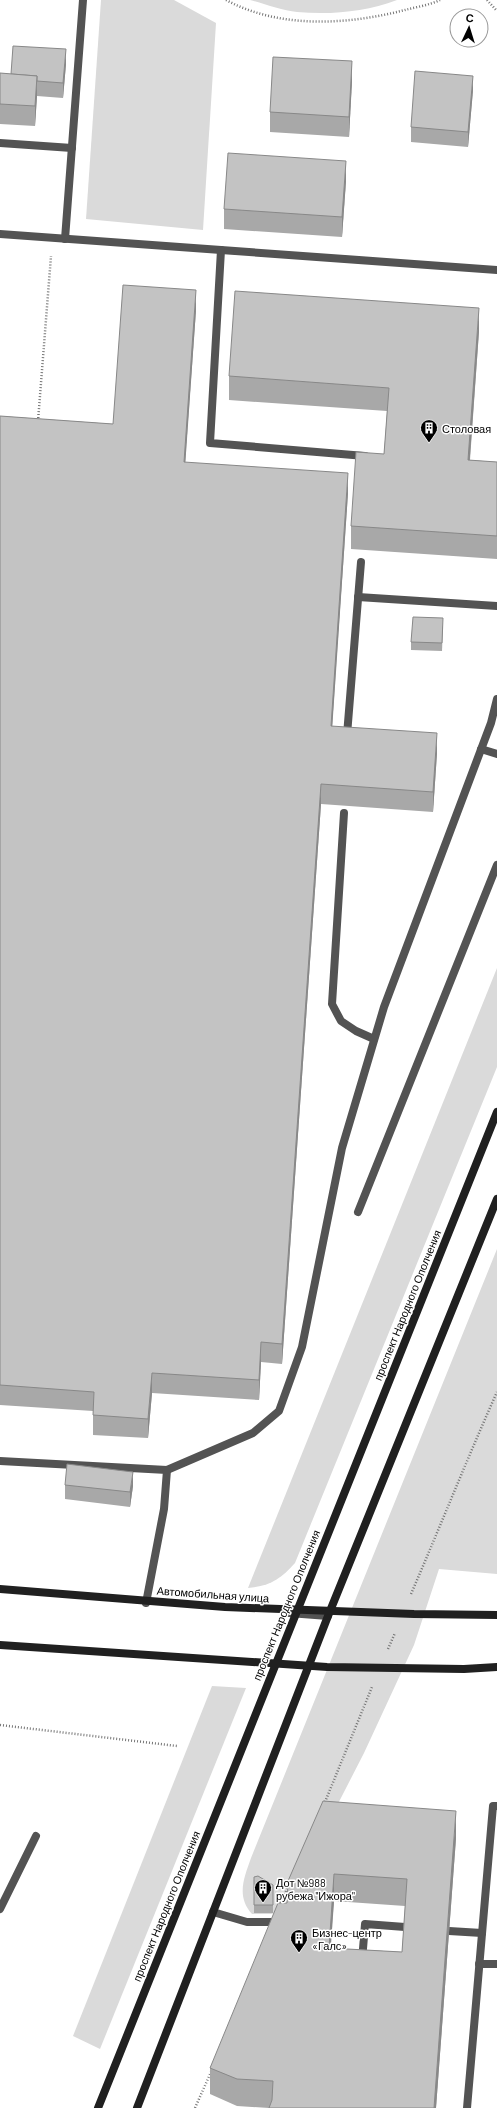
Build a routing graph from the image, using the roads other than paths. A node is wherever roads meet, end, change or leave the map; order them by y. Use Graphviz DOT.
graph roads {
  1 [pos="83,0"];
  2 [pos="0,143"];
  3 [pos="72,148"];
  4 [pos="0,234"];
  5 [pos="65,239"];
  6 [pos="221,250"];
  7 [pos="497,270"];
  8 [pos="365,456"];
  9 [pos="361,562"];
  10 [pos="358,597"];
  11 [pos="497,606"];
  12 [pos="497,699"];
  13 [pos="347,735"];
  14 [pos="481,749"];
  15 [pos="497,754"];
  16 [pos="344,813"];
  17 [pos="497,866"];
  18 [pos="374,1039"];
  19 [pos="497,1112"];
  20 [pos="497,1199"];
  21 [pos="358,1212"];
  22 [pos="0,1461"];
  23 [pos="167,1470"];
  24 [pos="0,1588"];
  25 [pos="0,1593"];
  26 [pos="146,1603"];
  27 [pos="295,1614"];
  28 [pos="497,1615"];
  29 [pos="328,1616"];
  30 [pos="0,1645"];
  31 [pos="497,1668"];
  32 [pos="497,1806"];
  33 [pos="36,1836"];
  34 [pos="0,1909"];
  35 [pos="213,1912"];
  36 [pos="287,1922"];
  37 [pos="405,1927"];
  38 [pos="449,1931"];
  39 [pos="482,1933"];
  40 [pos="479,1964"];
  41 [pos="497,1964"];
  42 [pos="362,1969"];
  43 [pos="98,2108"];
  44 [pos="138,2108"];
  45 [pos="467,2108"];
  1 -- 3 [label="street"];
  2 -- 3 [label="street"];
  3 -- 5 [label="street"];
  4 -- 5 [label="street"];
  5 -- 6 [label="street"];
  6 -- 7 [label="street"];
  6 -- 8 [label="street"];
  9 -- 10 [label="street"];
  10 -- 11 [label="street"];
  10 -- 13 [label="street"];
  12 -- 14 [label="street"];
  14 -- 15 [label="street"];
  14 -- 18 [label="street"];
  16 -- 18 [label="street"];
  17 -- 21 [label="street"];
  18 -- 23 [label="street"];
  19 -- 27 [label="main road, проспект Народного Ополчения"];
  20 -- 29 [label="main road"];
  22 -- 23 [label="street"];
  23 -- 26 [label="street"];
  24 -- 28 [label="main road, Автомобильная улица, bridge"];
  25 -- 26 [label="street"];
  26 -- 27 [label="street"];
  27 -- 29 [label="street"];
  27 -- 43 [label="main road, проспект Народного Ополчения"];
  29 -- 35 [label="main road"];
  30 -- 31 [label="main road, bridge"];
  32 -- 39 [label="street"];
  33 -- 34 [label="street"];
  35 -- 36 [label="street"];
  35 -- 44 [label="main road"];
  37 -- 42 [label="street"];
  38 -- 39 [label="street"];
  39 -- 40 [label="street"];
  40 -- 41 [label="street"];
  40 -- 45 [label="street"];
}
